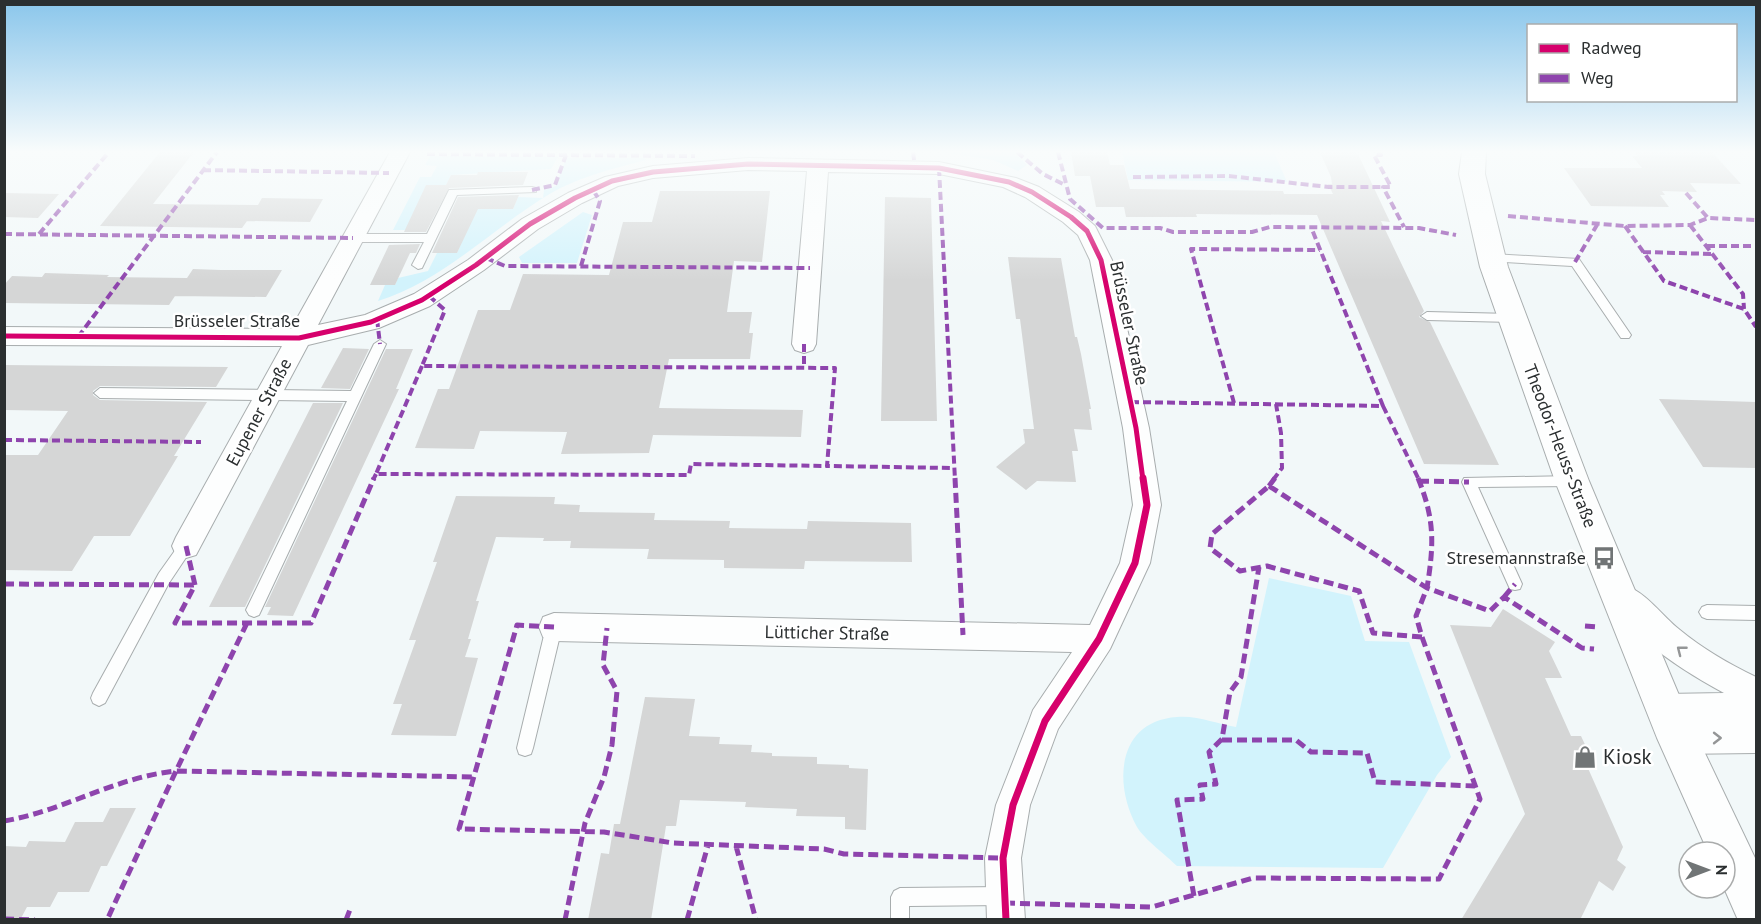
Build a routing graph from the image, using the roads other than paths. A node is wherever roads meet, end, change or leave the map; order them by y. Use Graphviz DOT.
graph roads {
  1 [pos="376,195"];
  2 [pos="452,195"];
  3 [pos="581,195"];
  4 [pos="816,195"];
  5 [pos="1037,195"];
  6 [pos="1477,195"];
  7 [pos="353,238"];
  8 [pos="431,238"];
  9 [pos="1492,258"];
  10 [pos="418,265"];
  11 [pos="1426,315"];
  12 [pos="1512,318"];
  13 [pos="1625,335"];
  14 [pos="4,336"];
  15 [pos="299,338"];
  16 [pos="380,344"];
  17 [pos="804,344"];
  18 [pos="99,393"];
  19 [pos="268,395"];
  20 [pos="355,396"];
  21 [pos="1572,481"];
  22 [pos="186,546"];
  23 [pos="1515,584"];
  24 [pos="1616,587"];
  25 [pos="254,610"];
  26 [pos="1707,612"];
  27 [pos="1756,614"];
  28 [pos="554,627"];
  29 [pos="1099,639"];
  30 [pos="1756,692"];
  31 [pos="99,698"];
  32 [pos="1756,708"];
  33 [pos="1671,724"];
  34 [pos="1756,737"];
  35 [pos="525,748"];
  36 [pos="1006,908"];
  37 [pos="1756,908"];
  38 [pos="900,920"];
  1 -- 7 [label="street, Eupener Straße"];
  2 -- 8 [label="lane"];
  3 -- 15 [label="street, Brüsseler Straße"];
  4 -- 17 [label="street"];
  5 -- 29 [label="street, Brüsseler Straße"];
  6 -- 9 [label="street, Theodor-Heuss-Straße"];
  7 -- 8 [label="lane"];
  7 -- 15 [label="street, Eupener Straße"];
  8 -- 10 [label="lane"];
  9 -- 12 [label="street, Theodor-Heuss-Straße"];
  9 -- 13 [label="lane"];
  11 -- 12 [label="lane"];
  12 -- 21 [label="street, Theodor-Heuss-Straße"];
  14 -- 15 [label="street, Brüsseler Straße"];
  15 -- 19 [label="street, Eupener Straße"];
  16 -- 20 [label="lane"];
  18 -- 19 [label="lane"];
  19 -- 20 [label="lane"];
  19 -- 22 [label="street, Eupener Straße"];
  20 -- 25 [label="lane"];
  21 -- 23 [label="lane"];
  21 -- 24 [label="street, Theodor-Heuss-Straße"];
  22 -- 31 [label="lane"];
  30 -- 24 [label="street, one-way"];
  24 -- 33 [label="street, Theodor-Heuss-Straße"];
  26 -- 27 [label="lane"];
  28 -- 29 [label="street, Lütticher Straße"];
  28 -- 35 [label="lane"];
  29 -- 36 [label="street, Brüsseler Straße"];
  32 -- 33 [label="street"];
  33 -- 34 [label="street, one-way"];
  33 -- 37 [label="street, Theodor-Heuss-Straße"];
  36 -- 38 [label="lane"];
}
